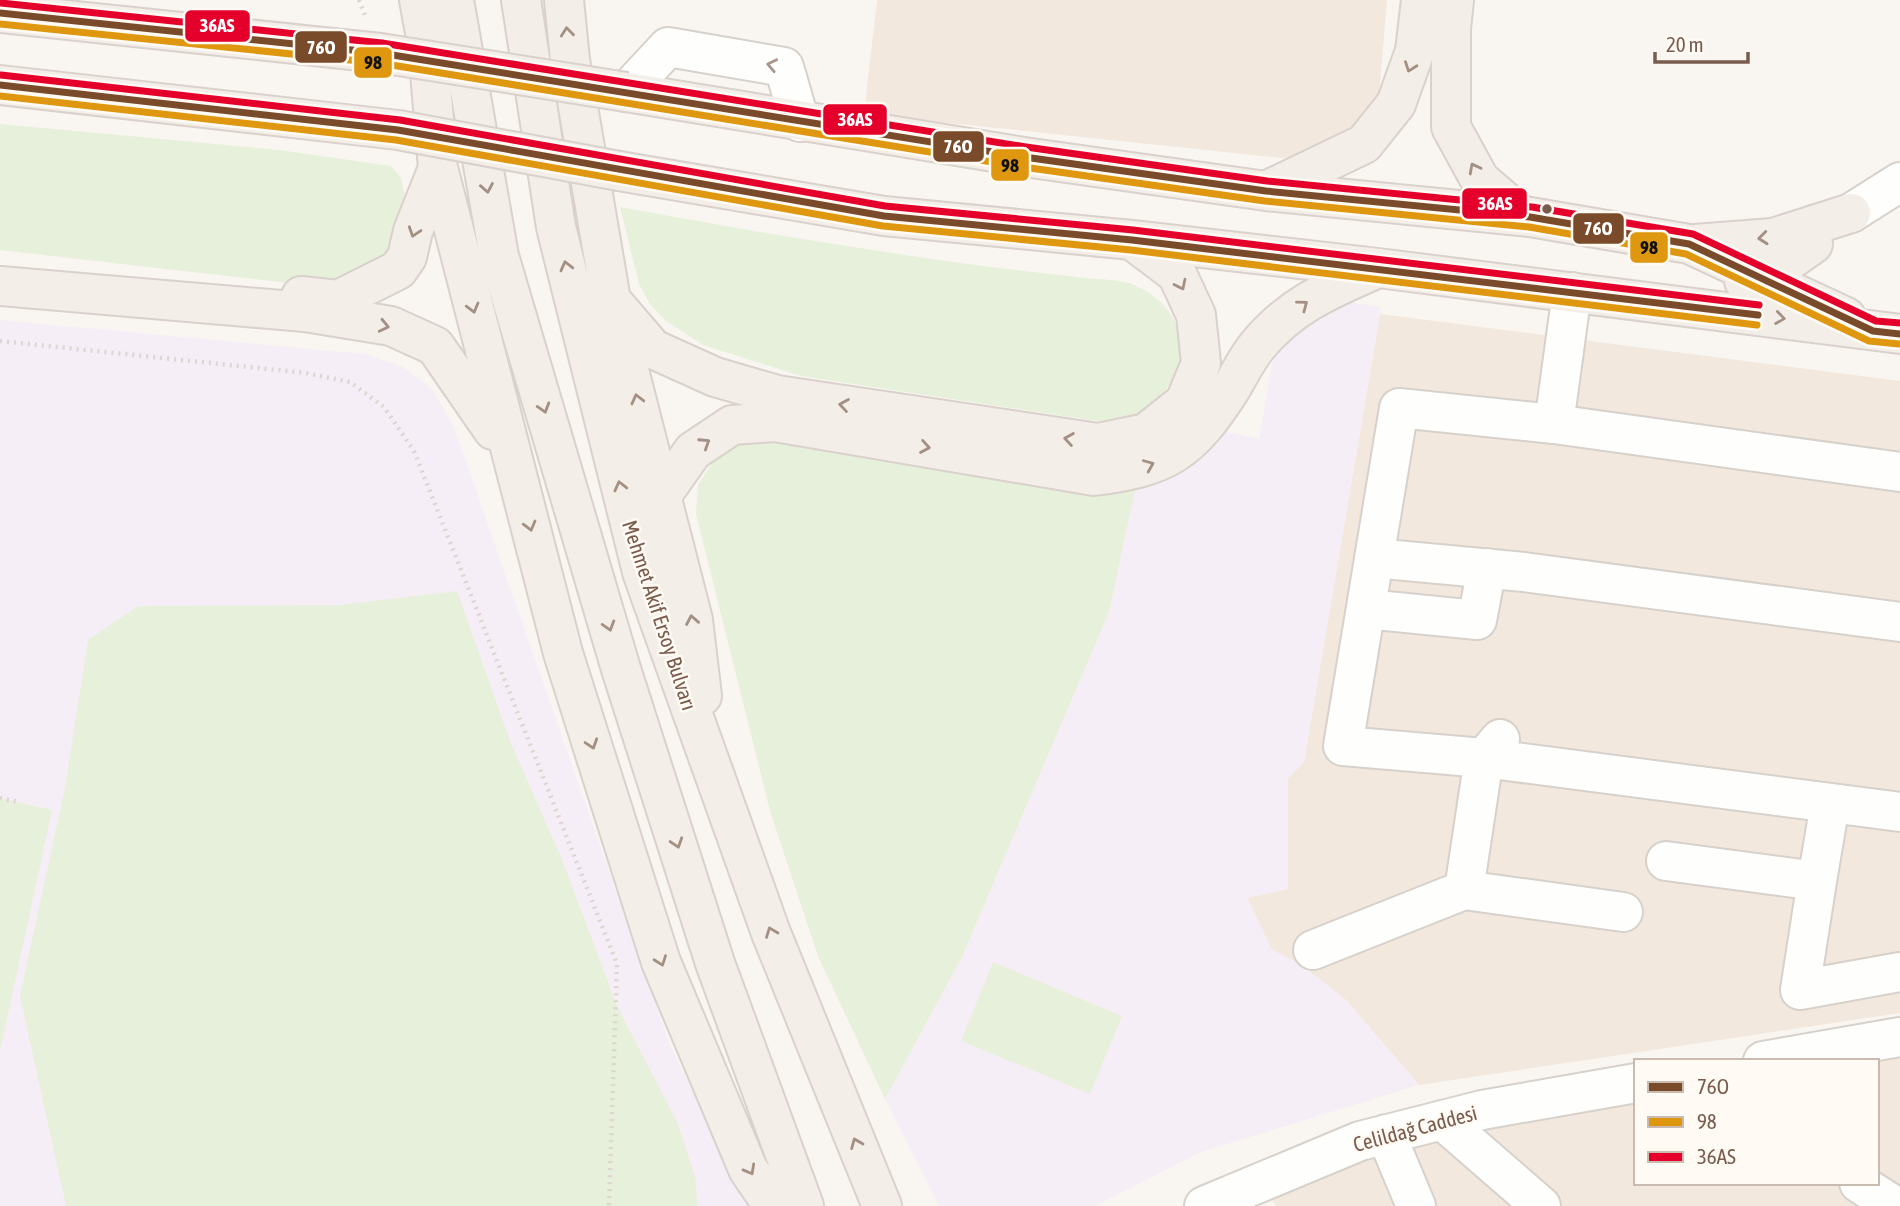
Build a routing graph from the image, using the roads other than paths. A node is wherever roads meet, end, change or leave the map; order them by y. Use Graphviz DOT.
graph roads {
  1 [pos="419,0"];
  2 [pos="454,0"];
  3 [pos="521,0"];
  4 [pos="564,0"];
  5 [pos="1421,0"];
  6 [pos="1454,0"];
  7 [pos="0,13"];
  8 [pos="0,85"];
  9 [pos="626,92"];
  10 [pos="800,122"];
  11 [pos="438,168"];
  12 [pos="1900,182"];
  13 [pos="1266,191"];
  14 [pos="1851,212"];
  15 [pos="1522,216"];
  16 [pos="1132,240"];
  17 [pos="1689,244"];
  18 [pos="1813,244"];
  19 [pos="0,266"];
  20 [pos="1378,268"];
  21 [pos="1765,278"];
  22 [pos="0,286"];
  23 [pos="1572,292"];
  24 [pos="1639,299"];
  25 [pos="611,300"];
  26 [pos="1830,308"];
  27 [pos="1886,332"];
  28 [pos="1554,425"];
  29 [pos="512,460"];
  30 [pos="1900,472"];
  31 [pos="662,495"];
  32 [pos="1374,558"];
  33 [pos="1487,568"];
  34 [pos="1524,572"];
  35 [pos="1900,598"];
  36 [pos="1366,609"];
  37 [pos="1900,622"];
  38 [pos="1484,758"];
  39 [pos="709,761"];
  40 [pos="1900,786"];
  41 [pos="1830,804"];
  42 [pos="1900,812"];
  43 [pos="1666,861"];
  44 [pos="1817,881"];
  45 [pos="1464,890"];
  46 [pos="1623,912"];
  47 [pos="1313,950"];
  48 [pos="1900,972"];
  49 [pos="1900,1037"];
  50 [pos="1800,1057"];
  51 [pos="1782,1059"];
  52 [pos="1634,1083"];
  53 [pos="1442,1120"];
  54 [pos="1386,1134"];
  55 [pos="1862,1185"];
  56 [pos="1260,1194"];
  57 [pos="773,1206"];
  58 [pos="804,1206"];
  59 [pos="882,1206"];
  60 [pos="1204,1206"];
  61 [pos="1416,1206"];
  62 [pos="1541,1206"];
  63 [pos="1895,1206"];
  1 -- 11 [label="main road"];
  2 -- 58 [label="main road, one-way"];
  39 -- 3 [label="main road, Mehmet Akif Ersoy Bulvarı, one-way"];
  25 -- 4 [label="main road, one-way"];
  5 -- 13 [label="main road, one-way"];
  15 -- 6 [label="main road, one-way"];
  7 -- 9 [label="main road, bridge"];
  8 -- 16 [label="main road, bridge"];
  9 -- 10 [label="main road"];
  10 -- 9 [label="street, one-way"];
  10 -- 13 [label="main road"];
  11 -- 19 [label="main road, one-way"];
  11 -- 29 [label="main road, one-way"];
  12 -- 14 [label="street"];
  13 -- 15 [label="main road"];
  14 -- 17 [label="main road, one-way"];
  14 -- 18 [label="main road"];
  15 -- 17 [label="main road"];
  16 -- 20 [label="main road"];
  16 -- 25 [label="main road, one-way"];
  17 -- 21 [label="main road"];
  18 -- 21 [label="main road"];
  18 -- 26 [label="main road"];
  20 -- 23 [label="main road"];
  31 -- 20 [label="main road, one-way"];
  21 -- 24 [label="main road"];
  21 -- 26 [label="main road"];
  22 -- 29 [label="main road, one-way"];
  23 -- 24 [label="main road"];
  23 -- 28 [label="street"];
  24 -- 27 [label="main road, one-way"];
  31 -- 25 [label="main road, one-way"];
  26 -- 27 [label="main road"];
  28 -- 30 [label="street"];
  28 -- 32 [label="street"];
  29 -- 57 [label="main road, one-way"];
  39 -- 31 [label="main road, one-way"];
  32 -- 33 [label="street"];
  32 -- 36 [label="street"];
  33 -- 34 [label="street"];
  33 -- 36 [label="street"];
  34 -- 35 [label="street"];
  34 -- 37 [label="street"];
  36 -- 38 [label="street"];
  38 -- 40 [label="street"];
  38 -- 41 [label="street"];
  38 -- 45 [label="street"];
  59 -- 39 [label="main road, Mehmet Akif Ersoy Bulvarı, one-way"];
  41 -- 42 [label="street"];
  41 -- 44 [label="street"];
  43 -- 44 [label="street"];
  44 -- 48 [label="street"];
  45 -- 46 [label="street"];
  45 -- 47 [label="street"];
  49 -- 50 [label="street"];
  50 -- 51 [label="street"];
  52 -- 53 [label="street, Celildağ Caddesi"];
  53 -- 54 [label="street, Celildağ Caddesi"];
  53 -- 62 [label="street"];
  54 -- 56 [label="street, Celildağ Caddesi"];
  54 -- 61 [label="street"];
  55 -- 63 [label="street"];
  56 -- 60 [label="street, Celildağ Caddesi"];
}
